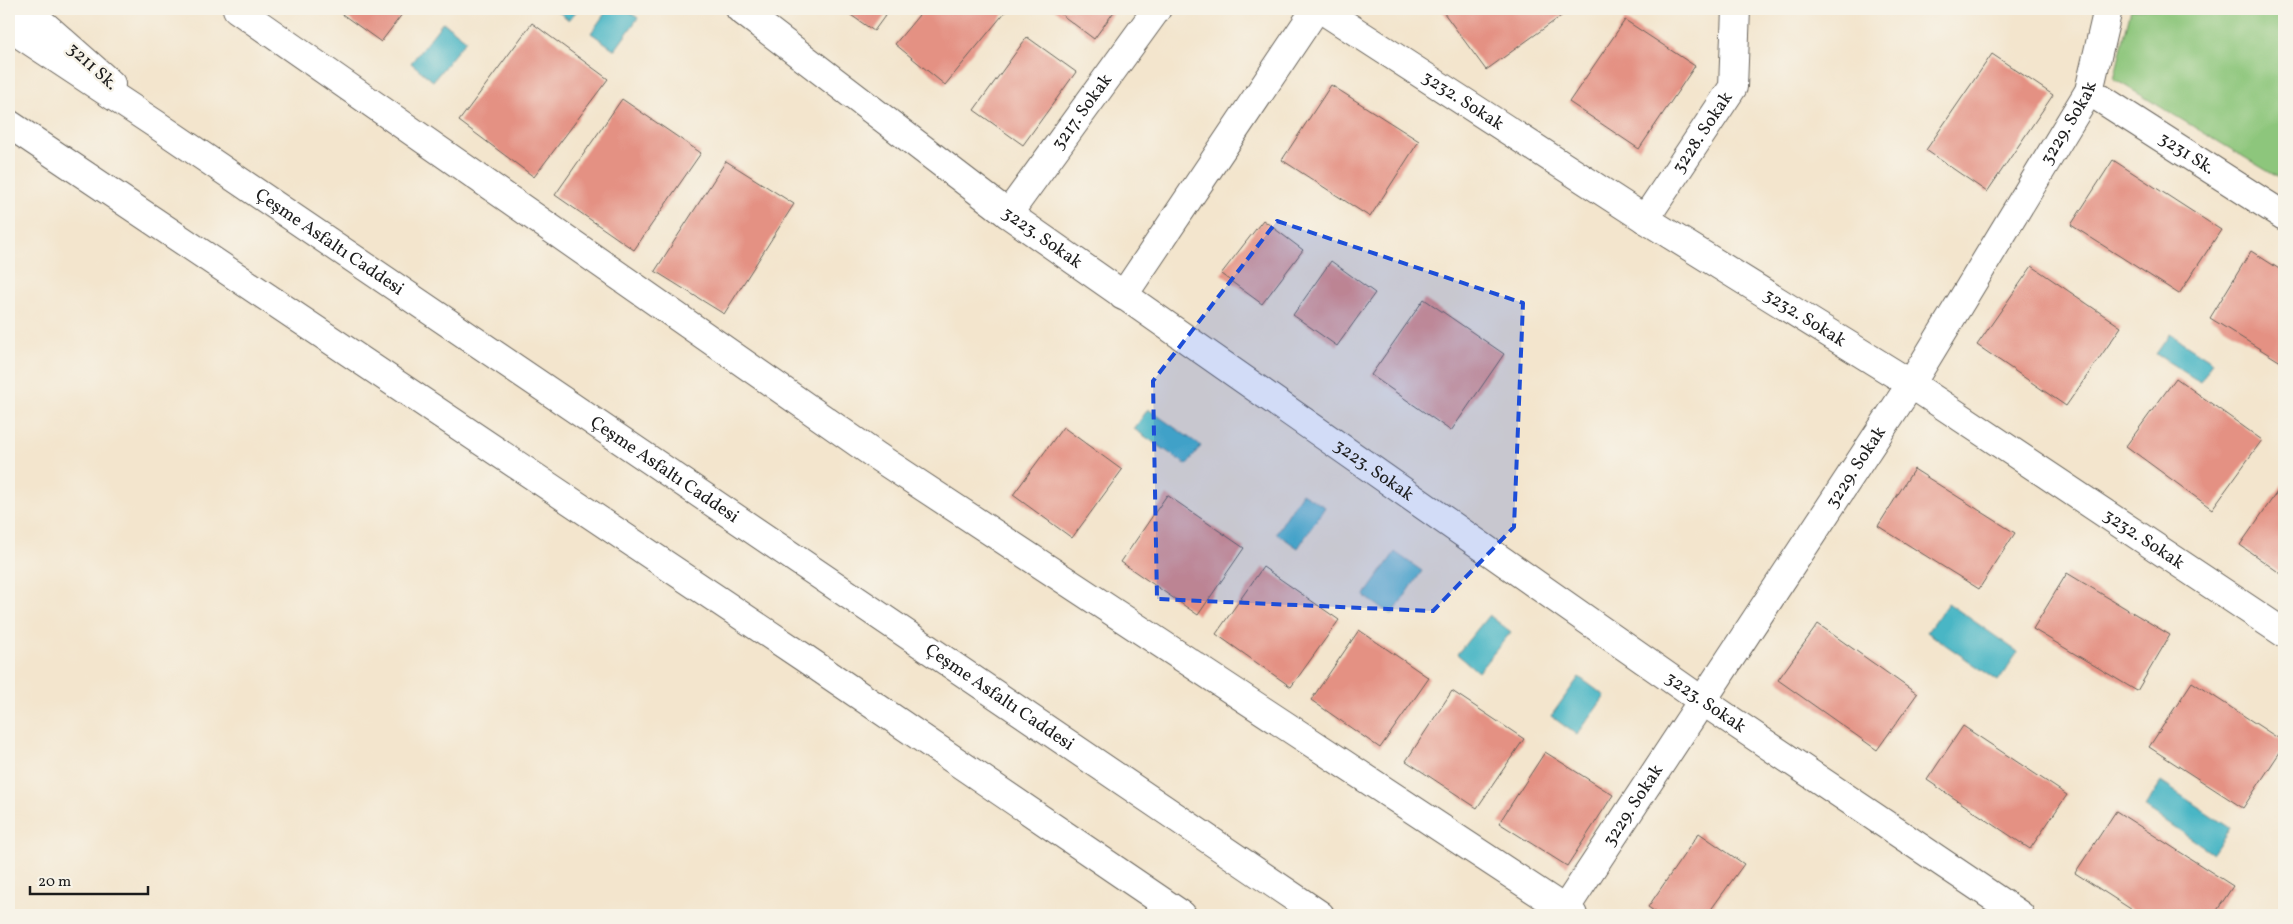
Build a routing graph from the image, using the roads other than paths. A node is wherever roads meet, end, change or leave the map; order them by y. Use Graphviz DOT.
graph roads {
  1 [pos="26,9"];
  2 [pos="237,9"];
  3 [pos="740,9"];
  4 [pos="1157,9"];
  5 [pos="1316,9"];
  6 [pos="1321,9"];
  7 [pos="1736,9"];
  8 [pos="2108,9"];
  9 [pos="9,27"];
  10 [pos="2089,91"];
  11 [pos="9,124"];
  12 [pos="157,125"];
  13 [pos="1008,214"];
  14 [pos="2284,216"];
  15 [pos="1645,219"];
  16 [pos="1123,296"];
  17 [pos="1911,384"];
  18 [pos="2284,633"];
  19 [pos="1701,700"];
  20 [pos="1569,912"];
  21 [pos="1182,915"];
  22 [pos="1320,915"];
  23 [pos="2020,915"];
  1 -- 12 [label="main road, 3211 Sk."];
  2 -- 20 [label="main road"];
  3 -- 13 [label="main road, 3223. Sokak"];
  4 -- 13 [label="main road, 3217. Sokak"];
  5 -- 16 [label="main road"];
  6 -- 15 [label="main road, 3232. Sokak"];
  7 -- 15 [label="main road, 3228. Sokak"];
  8 -- 10 [label="main road, 3229. Sokak"];
  9 -- 12 [label="main road, Çeşme Asfaltı Caddesi"];
  10 -- 14 [label="main road, 3231 Sk."];
  10 -- 17 [label="main road, 3229. Sokak"];
  11 -- 21 [label="main road"];
  12 -- 22 [label="main road, Çeşme Asfaltı Caddesi"];
  13 -- 16 [label="main road, 3223. Sokak"];
  15 -- 17 [label="main road, 3232. Sokak"];
  16 -- 19 [label="main road, 3223. Sokak"];
  17 -- 18 [label="main road, 3232. Sokak"];
  17 -- 19 [label="main road, 3229. Sokak"];
  19 -- 20 [label="main road, 3229. Sokak"];
  19 -- 23 [label="main road, 3223. Sokak"];
}
